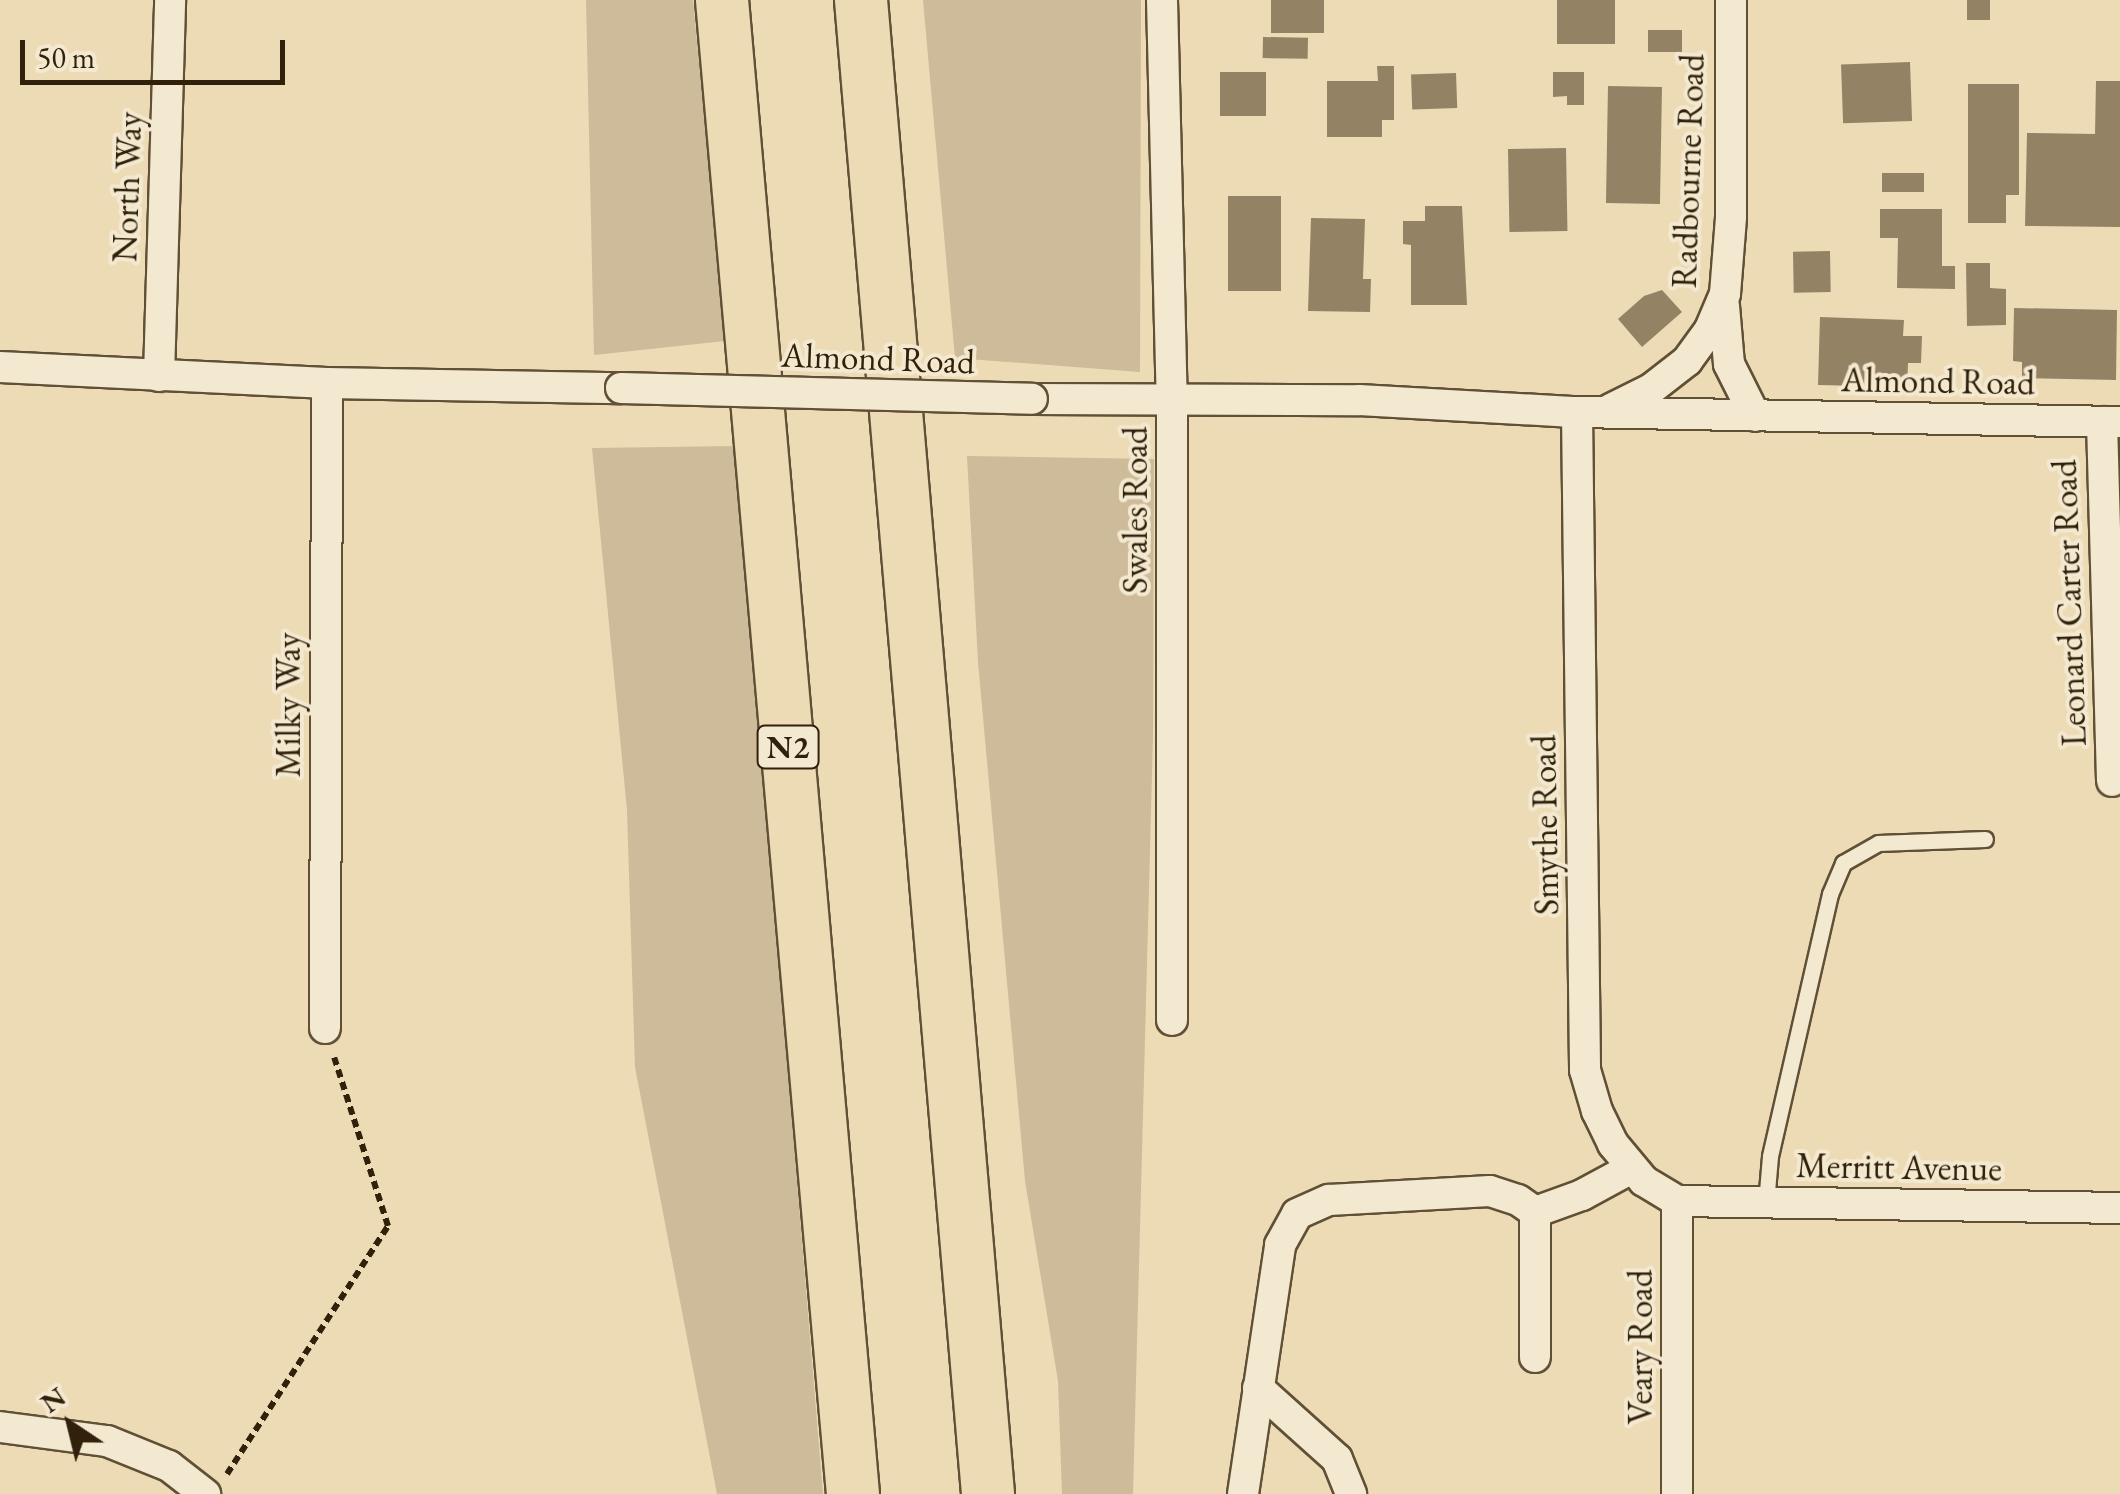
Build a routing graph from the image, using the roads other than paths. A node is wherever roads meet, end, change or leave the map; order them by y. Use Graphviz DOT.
graph roads {
  1 [pos="170,0"];
  2 [pos="722,0"];
  3 [pos="861,0"];
  4 [pos="1162,0"];
  5 [pos="1731,0"];
  6 [pos="1725,294"];
  7 [pos="0,366"];
  8 [pos="159,376"];
  9 [pos="327,384"];
  10 [pos="1172,398"];
  11 [pos="1592,412"];
  12 [pos="1755,416"];
  13 [pos="2111,422"];
  14 [pos="2112,781"];
  15 [pos="1985,839"];
  16 [pos="1172,1020"];
  17 [pos="324,1028"];
  18 [pos="1632,1168"];
  19 [pos="1677,1201"];
  20 [pos="1766,1203"];
  21 [pos="2120,1208"];
  22 [pos="1535,1212"];
  23 [pos="1534,1357"];
  24 [pos="1258,1388"];
  25 [pos="0,1427"];
  26 [pos="216,1486"];
  27 [pos="853,1494"];
  28 [pos="988,1494"];
  29 [pos="1243,1494"];
  30 [pos="1351,1494"];
  31 [pos="1677,1494"];
  1 -- 8 [label="street, North Way"];
  2 -- 27 [label="highway, N2"];
  3 -- 28 [label="highway"];
  4 -- 10 [label="street, Swales Road"];
  5 -- 6 [label="street, Radbourne Road"];
  6 -- 11 [label="street, Radbourne Road"];
  6 -- 12 [label="street"];
  7 -- 8 [label="street, Almond Road"];
  8 -- 9 [label="street, Almond Road"];
  9 -- 10 [label="street, Almond Road, bridge"];
  9 -- 17 [label="street, Milky Way"];
  10 -- 11 [label="street, Almond Road"];
  10 -- 16 [label="street, Swales Road"];
  11 -- 12 [label="street, Almond Road"];
  11 -- 18 [label="street, Smythe Road"];
  12 -- 13 [label="street, Almond Road"];
  13 -- 14 [label="street, Leonard Carter Road"];
  15 -- 20 [label="lane"];
  18 -- 19 [label="street, Smythe Road"];
  18 -- 22 [label="street"];
  19 -- 20 [label="street, Merritt Avenue"];
  19 -- 31 [label="street, Veary Road"];
  20 -- 21 [label="street, Merritt Avenue"];
  22 -- 23 [label="street"];
  22 -- 24 [label="street"];
  24 -- 29 [label="street"];
  24 -- 30 [label="street"];
  25 -- 26 [label="street"];
}
